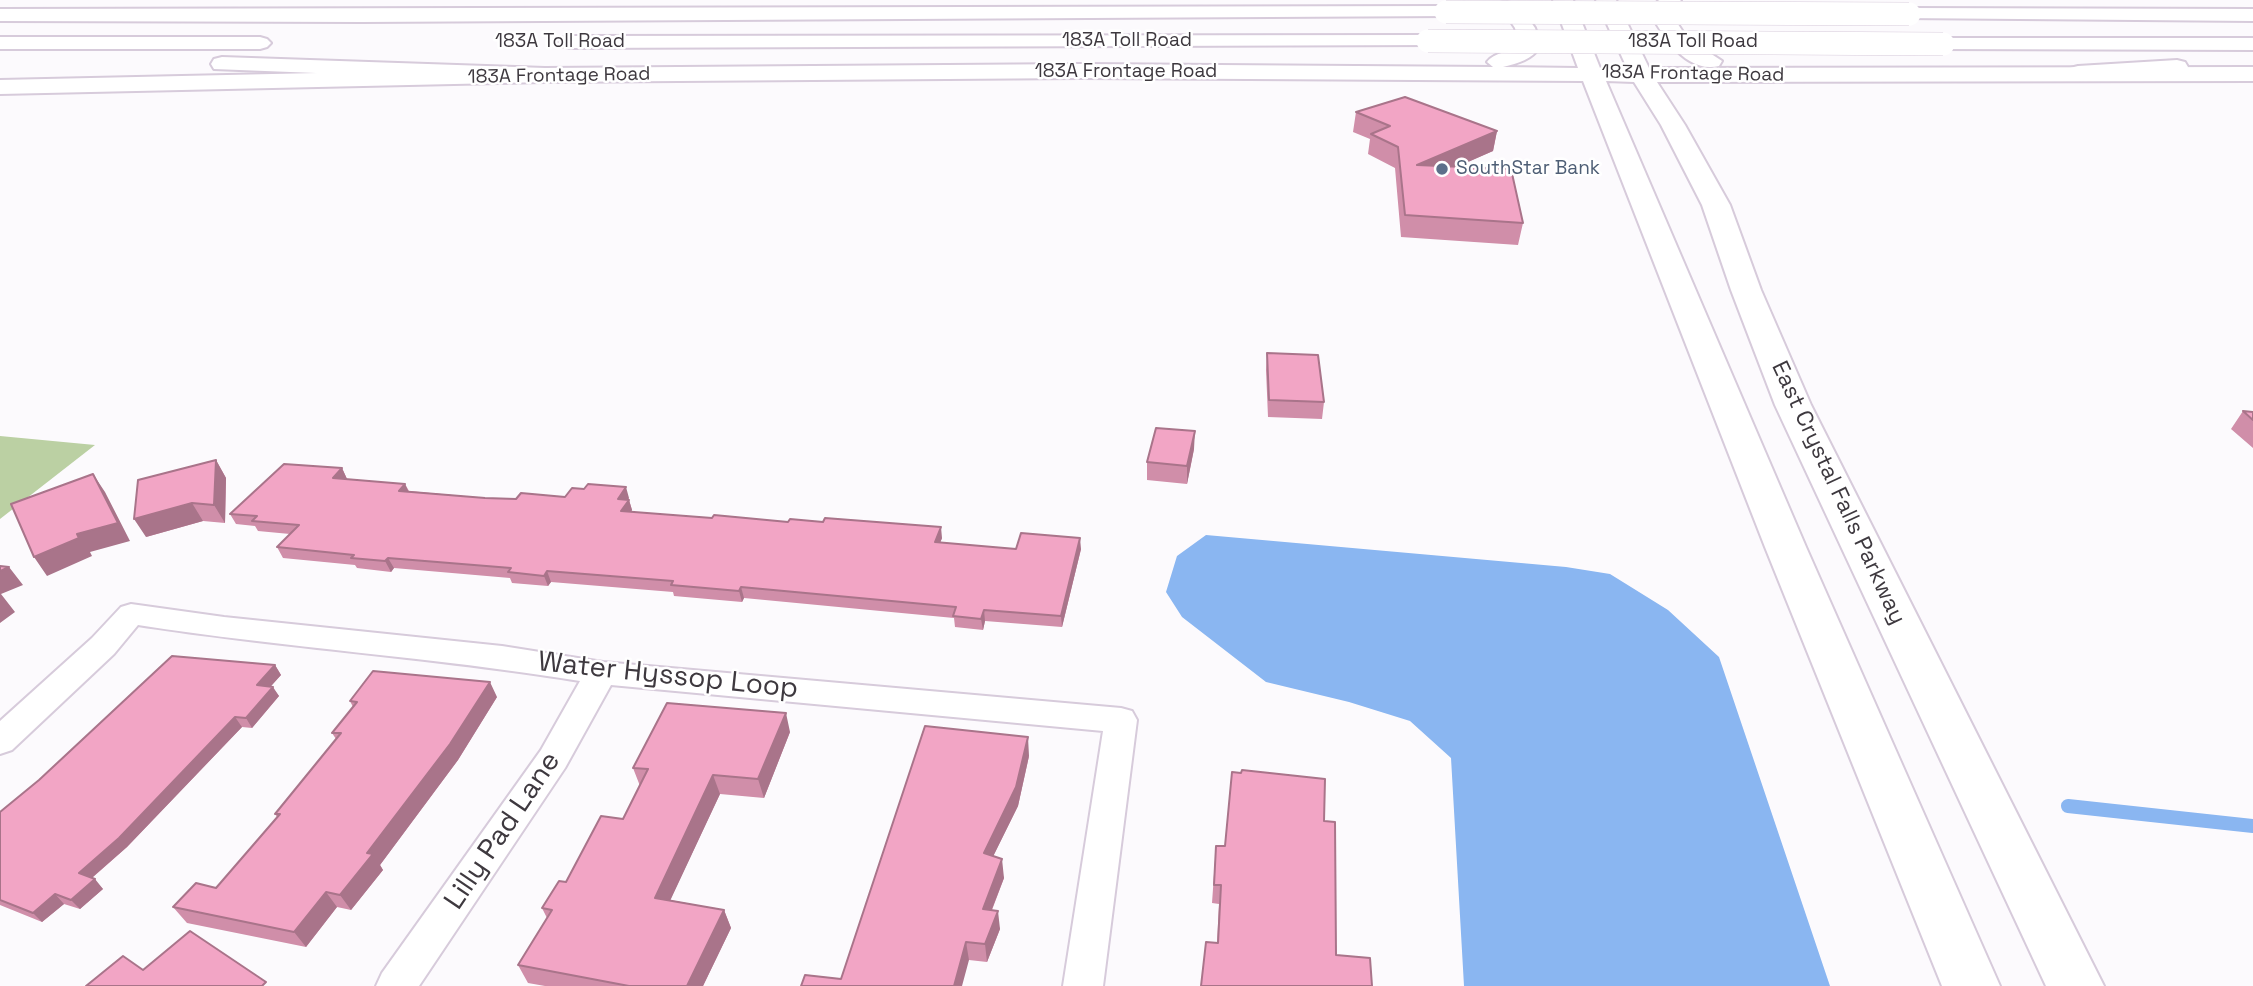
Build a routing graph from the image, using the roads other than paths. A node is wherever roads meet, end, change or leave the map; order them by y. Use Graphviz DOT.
graph roads {
  1 [pos="133,0"];
  2 [pos="1475,0"];
  3 [pos="1563,0"];
  4 [pos="1606,0"];
  5 [pos="1671,0"];
  6 [pos="0,4"];
  7 [pos="0,15"];
  8 [pos="2253,15"];
  9 [pos="0,43"];
  10 [pos="276,43"];
  11 [pos="551,43"];
  12 [pos="2253,44"];
  13 [pos="0,55"];
  14 [pos="2253,63"];
  15 [pos="1434,71"];
  16 [pos="1590,73"];
  17 [pos="2078,73"];
  18 [pos="1641,74"];
  19 [pos="2253,74"];
  20 [pos="545,75"];
  21 [pos="1782,76"];
  22 [pos="0,87"];
  23 [pos="1684,107"];
  24 [pos="1613,127"];
  25 [pos="1712,287"];
  26 [pos="603,673"];
  27 [pos="0,741"];
  28 [pos="396,986"];
  29 [pos="1083,986"];
  30 [pos="1971,986"];
  31 [pos="2075,986"];
  1 -- 6 [label="main road"];
  2 -- 15 [label="main road"];
  3 -- 16 [label="main road, East Crystal Falls Parkway"];
  4 -- 18 [label="main road, East Crystal Falls Parkway"];
  5 -- 21 [label="main road"];
  7 -- 8 [label="main road, 183A Toll Road, bridge"];
  9 -- 10 [label="main road"];
  11 -- 12 [label="main road, 183A Toll Road, bridge"];
  13 -- 20 [label="main road"];
  14 -- 17 [label="main road"];
  15 -- 16 [label="main road, 183A Frontage Road"];
  15 -- 20 [label="main road, 183A Frontage Road"];
  15 -- 24 [label="main road"];
  16 -- 18 [label="main road, 183A Frontage Road"];
  16 -- 24 [label="main road, East Crystal Falls Parkway"];
  17 -- 19 [label="main road, 183A Frontage Road"];
  17 -- 21 [label="main road, 183A Frontage Road"];
  18 -- 21 [label="main road, 183A Frontage Road"];
  18 -- 23 [label="main road, East Crystal Falls Parkway"];
  20 -- 22 [label="main road, 183A Frontage Road"];
  21 -- 23 [label="main road"];
  23 -- 25 [label="main road, East Crystal Falls Parkway"];
  24 -- 25 [label="main road, East Crystal Falls Parkway"];
  25 -- 30 [label="main road, East Crystal Falls Parkway"];
  25 -- 31 [label="main road, East Crystal Falls Parkway"];
  26 -- 27 [label="street, Water Hyssop Loop"];
  26 -- 28 [label="street, Lilly Pad Lane"];
  26 -- 29 [label="street, Water Hyssop Loop"];
}
